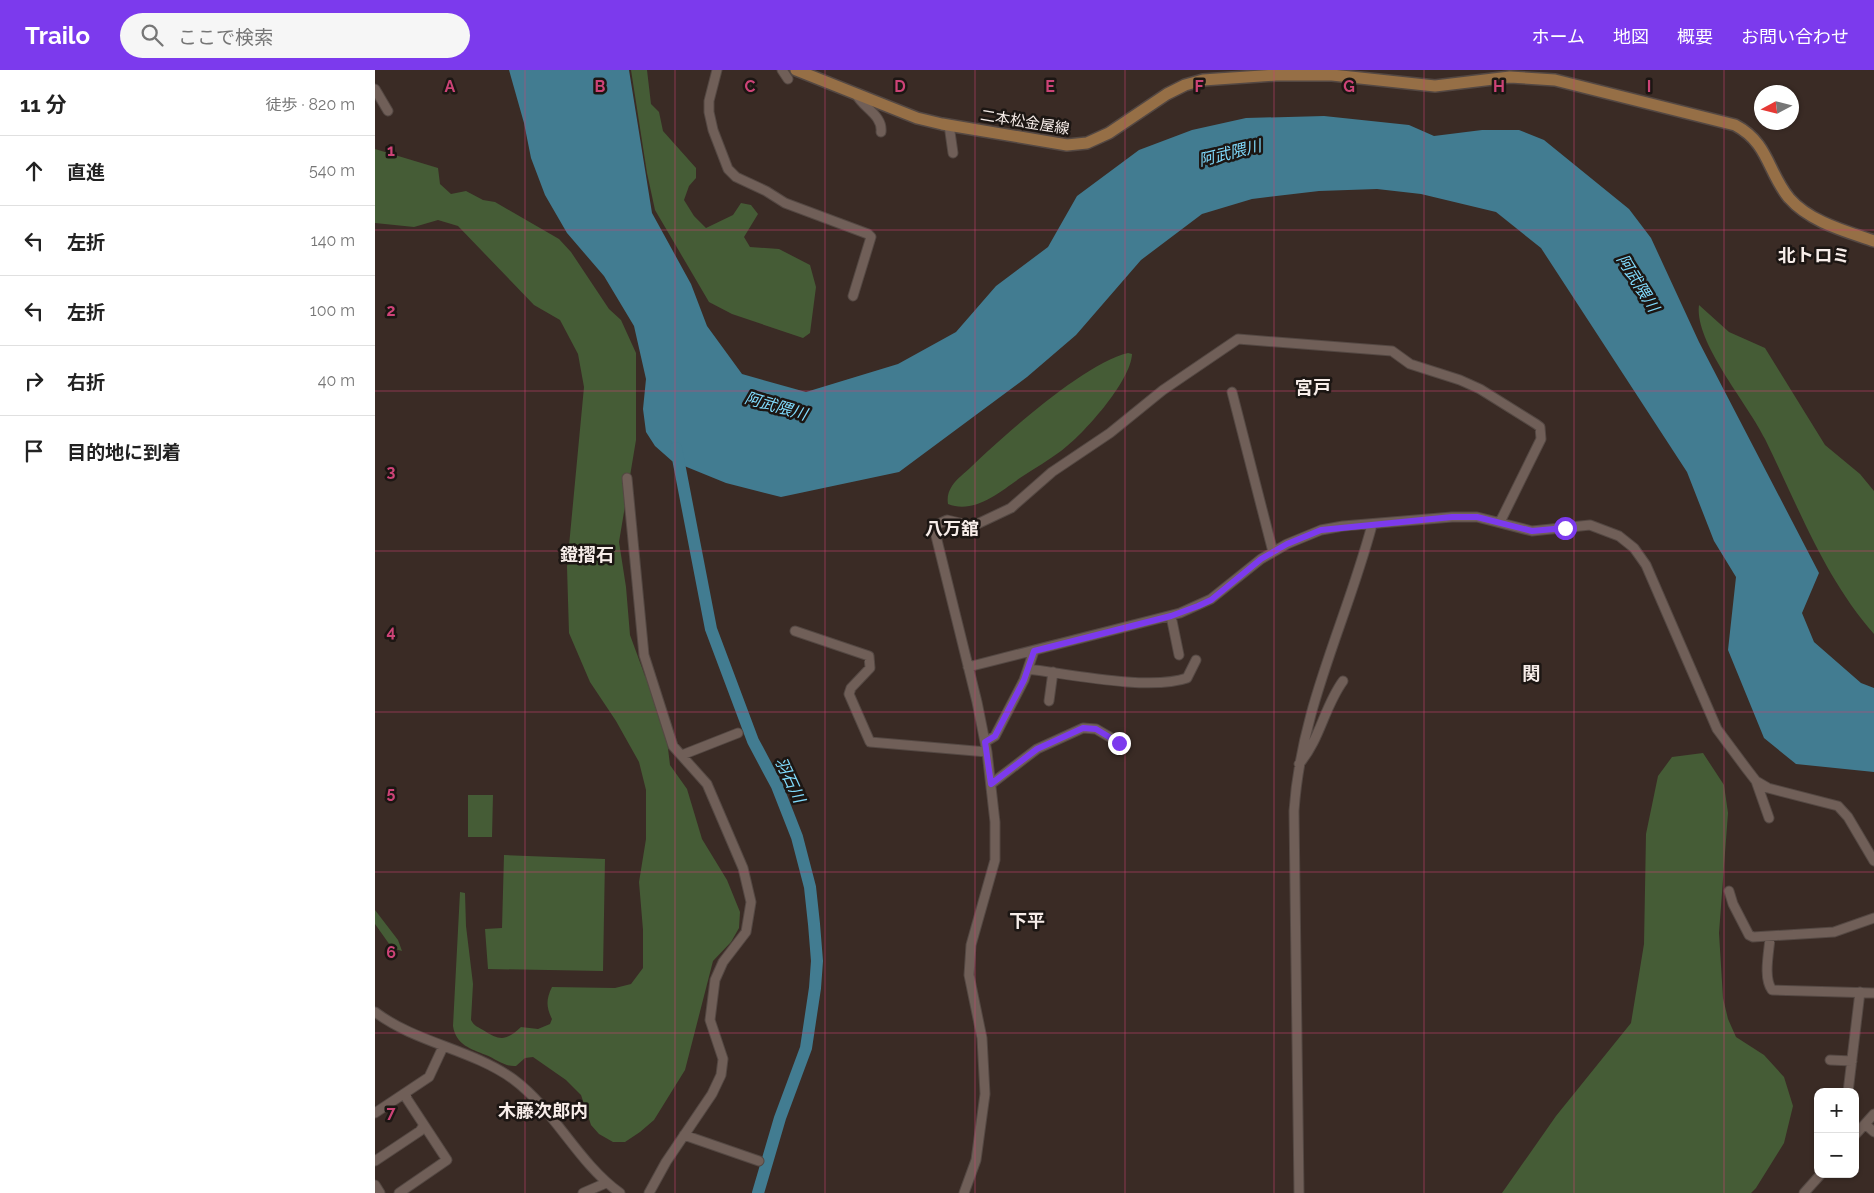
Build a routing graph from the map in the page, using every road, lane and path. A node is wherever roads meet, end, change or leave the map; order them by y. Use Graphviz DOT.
graph roads {
  1 [pos="717,70"];
  2 [pos="782,70"];
  3 [pos="797,70"];
  4 [pos="788,79"];
  5 [pos="375,89"];
  6 [pos="856,94"];
  7 [pos="387,111"];
  8 [pos="949,125"];
  9 [pos="881,132"];
  10 [pos="953,153"];
  11 [pos="1874,241"];
  12 [pos="853,296"];
  13 [pos="1232,392"];
  14 [pos="627,478"];
  15 [pos="1501,520"];
  16 [pos="1372,525"];
  17 [pos="1273,552"];
  18 [pos="1171,616"];
  19 [pos="795,632"];
  20 [pos="1034,651"];
  21 [pos="1179,655"];
  22 [pos="1196,660"];
  23 [pos="968,667"];
  24 [pos="1028,669"];
  25 [pos="1053,672"];
  26 [pos="1343,681"];
  27 [pos="1049,702"];
  28 [pos="738,733"];
  29 [pos="1119,743"];
  30 [pos="986,747"];
  31 [pos="682,755"];
  32 [pos="1299,764"];
  33 [pos="1756,781"];
  34 [pos="991,784"];
  35 [pos="1769,818"];
  36 [pos="1874,861"];
  37 [pos="1729,890"];
  38 [pos="1874,918"];
  39 [pos="1770,938"];
  40 [pos="1849,982"];
  41 [pos="1857,991"];
  42 [pos="1874,993"];
  43 [pos="375,1012"];
  44 [pos="443,1046"];
  45 [pos="1830,1060"];
  46 [pos="1851,1061"];
  47 [pos="1848,1088"];
  48 [pos="406,1094"];
  49 [pos="375,1113"];
  50 [pos="1874,1114"];
  51 [pos="1865,1124"];
  52 [pos="424,1125"];
  53 [pos="1874,1132"];
  54 [pos="1857,1133"];
  55 [pos="684,1135"];
  56 [pos="375,1161"];
  57 [pos="759,1161"];
  58 [pos="1817,1178"];
  59 [pos="605,1183"];
  60 [pos="375,1185"];
  61 [pos="380,1193"];
  62 [pos="399,1193"];
  63 [pos="583,1193"];
  64 [pos="620,1193"];
  65 [pos="649,1193"];
  66 [pos="964,1193"];
  67 [pos="1299,1193"];
  68 [pos="1804,1193"];
  1 -- 12 [label="street"];
  2 -- 4 [label="street"];
  3 -- 6 [label="main road, 二本松金屋線"];
  5 -- 7 [label="street"];
  6 -- 8 [label="main road, 二本松金屋線"];
  6 -- 9 [label="street"];
  8 -- 10 [label="street"];
  8 -- 11 [label="main road, 二本松金屋線"];
  13 -- 17 [label="street"];
  14 -- 31 [label="street"];
  15 -- 23 [label="street"];
  16 -- 17 [label="street"];
  16 -- 32 [label="street"];
  16 -- 33 [label="street"];
  17 -- 18 [label="street"];
  18 -- 20 [label="street"];
  18 -- 21 [label="street"];
  19 -- 30 [label="street"];
  20 -- 23 [label="street"];
  20 -- 24 [label="street"];
  22 -- 25 [label="street"];
  23 -- 30 [label="street"];
  24 -- 25 [label="street"];
  24 -- 30 [label="street"];
  25 -- 27 [label="street"];
  26 -- 32 [label="street"];
  28 -- 31 [label="street"];
  29 -- 34 [label="street"];
  30 -- 34 [label="street"];
  31 -- 55 [label="street"];
  32 -- 67 [label="street"];
  33 -- 35 [label="street"];
  33 -- 36 [label="street"];
  34 -- 66 [label="street"];
  37 -- 39 [label="street"];
  38 -- 39 [label="street"];
  39 -- 41 [label="street"];
  40 -- 41 [label="street"];
  41 -- 42 [label="street"];
  41 -- 46 [label="street"];
  43 -- 44 [label="street"];
  44 -- 48 [label="street"];
  44 -- 59 [label="street"];
  45 -- 46 [label="street"];
  46 -- 47 [label="street"];
  48 -- 49 [label="street"];
  48 -- 52 [label="street"];
  50 -- 51 [label="street"];
  51 -- 53 [label="street"];
  51 -- 54 [label="street"];
  52 -- 56 [label="street"];
  52 -- 62 [label="street"];
  55 -- 57 [label="street"];
  55 -- 65 [label="street"];
  58 -- 68 [label="street"];
  59 -- 63 [label="street"];
  59 -- 64 [label="street"];
  60 -- 61 [label="street"];
}
